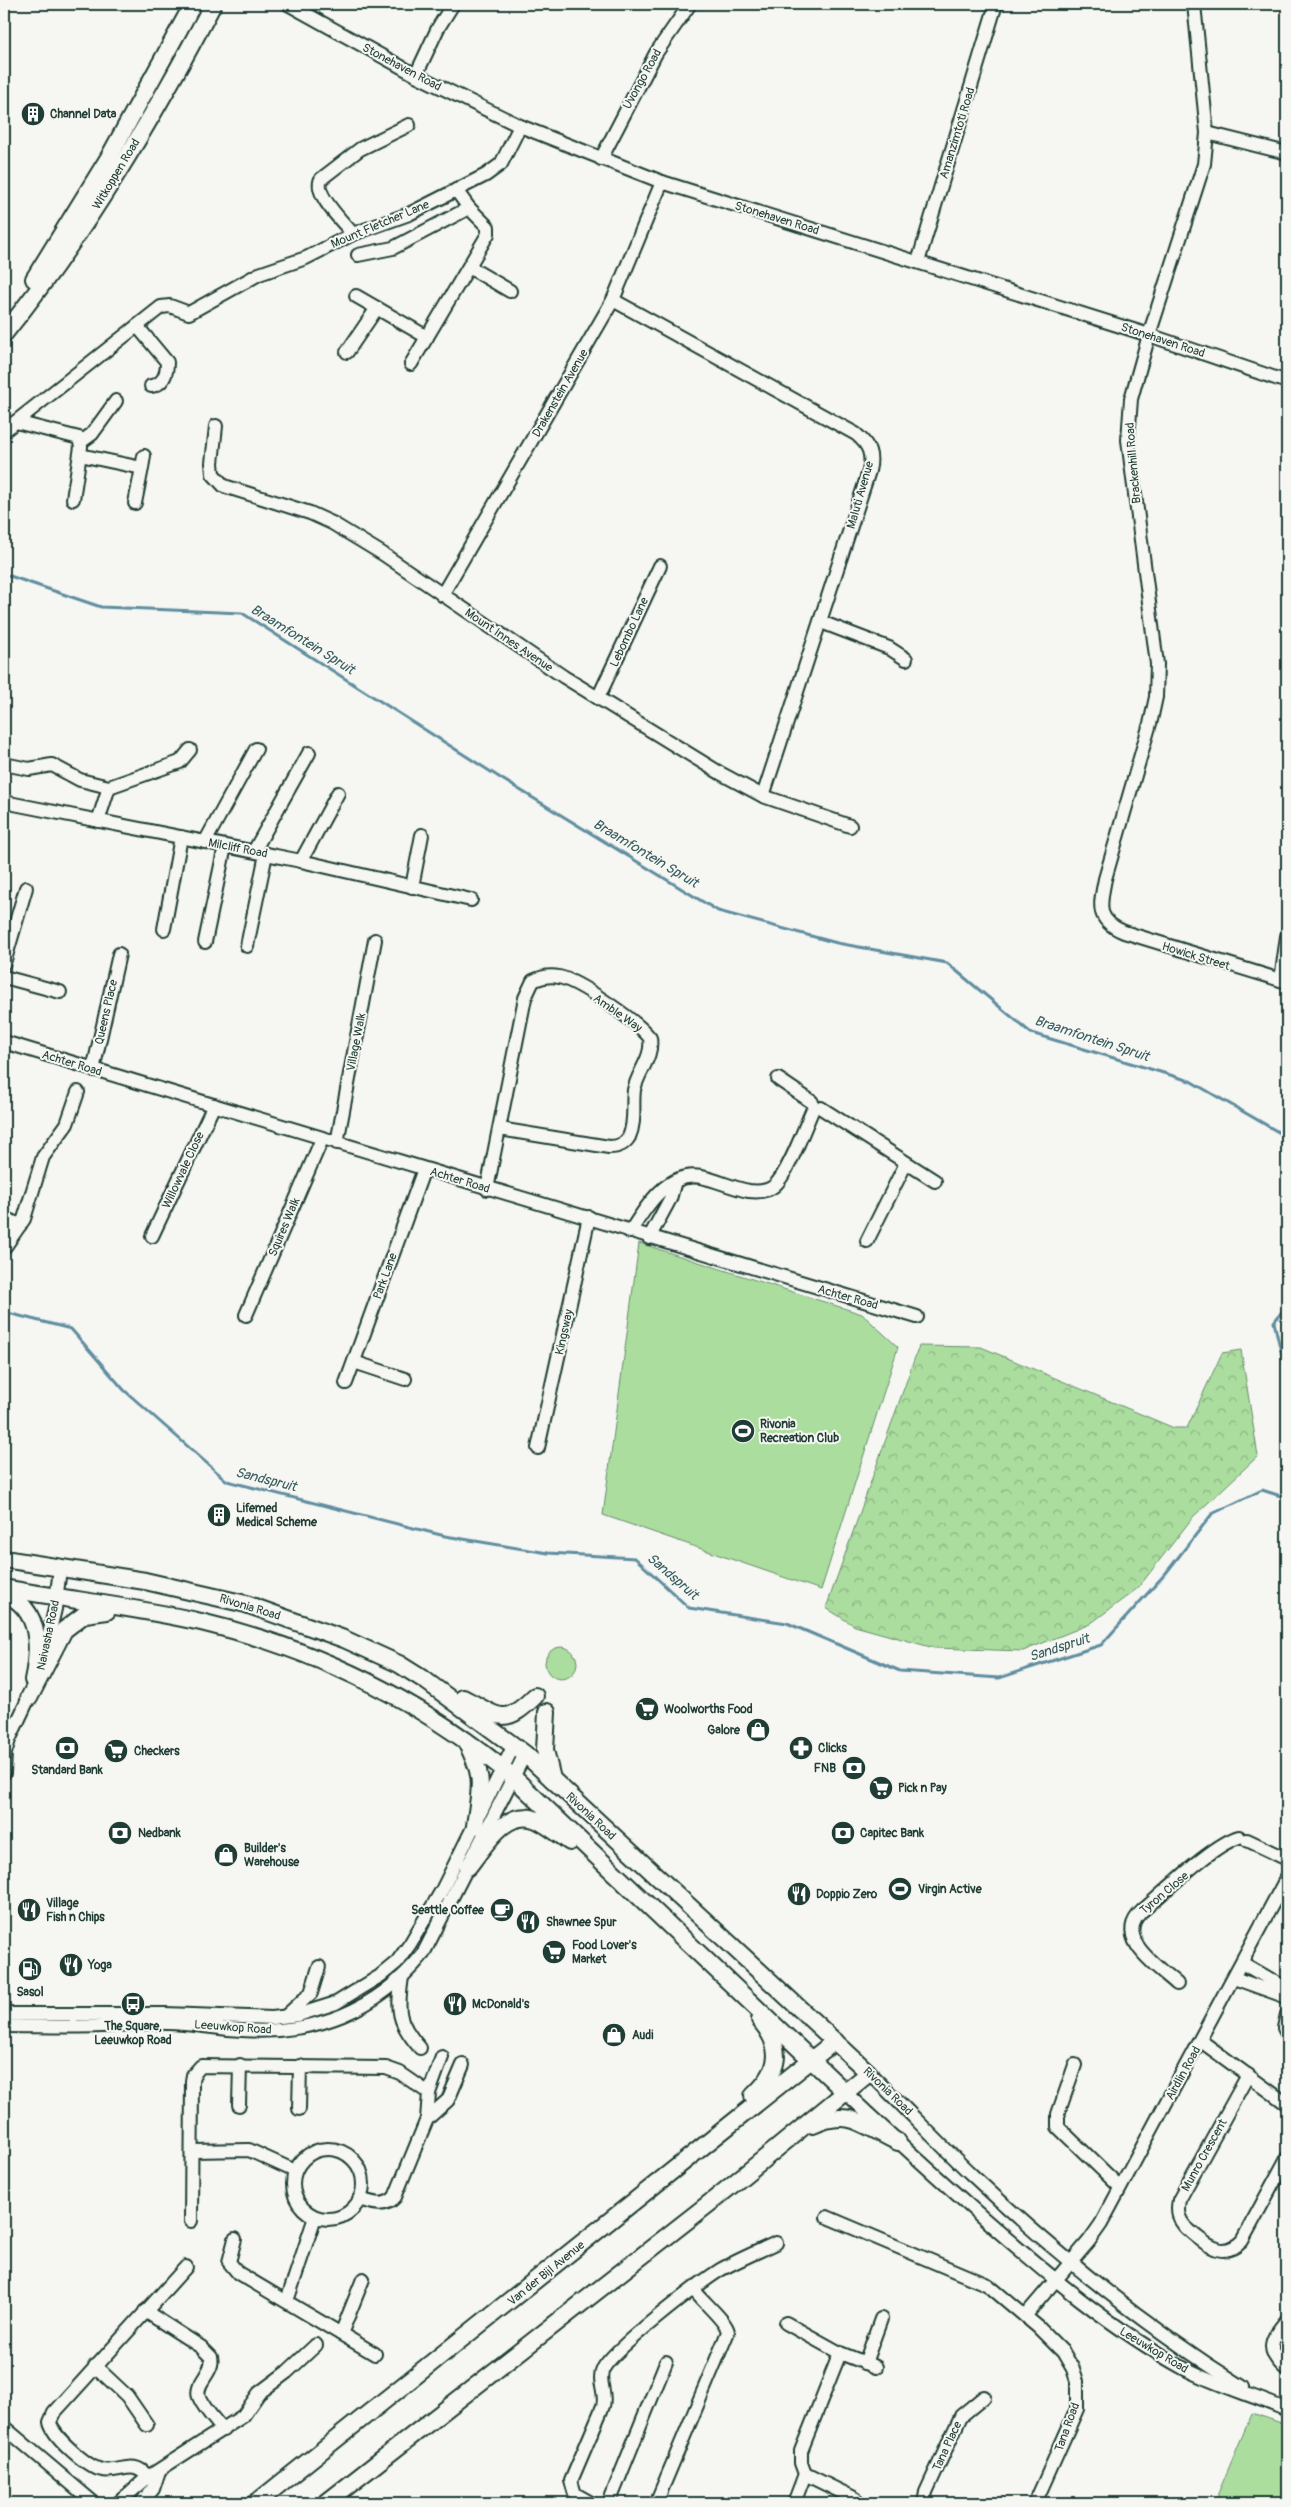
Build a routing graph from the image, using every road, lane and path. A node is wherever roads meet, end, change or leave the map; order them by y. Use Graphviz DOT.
graph roads {
  1 [pos="187,4"];
  2 [pos="193,4"];
  3 [pos="213,4"];
  4 [pos="220,4"];
  5 [pos="288,4"];
  6 [pos="453,4"];
  7 [pos="690,4"];
  8 [pos="996,4"];
  9 [pos="1194,4"];
  10 [pos="179,30"];
  11 [pos="198,31"];
  12 [pos="416,75"];
  13 [pos="409,124"];
  14 [pos="520,126"];
  15 [pos="1206,132"];
  16 [pos="1287,152"];
  17 [pos="601,158"];
  18 [pos="662,182"];
  19 [pos="456,190"];
  20 [pos="469,208"];
  21 [pos="353,234"];
  22 [pos="358,255"];
  23 [pos="918,262"];
  24 [pos="469,267"];
  25 [pos="510,291"];
  26 [pos="356,296"];
  27 [pos="613,300"];
  28 [pos="377,308"];
  29 [pos="4,323"];
  30 [pos="137,326"];
  31 [pos="4,334"];
  32 [pos="1149,335"];
  33 [pos="427,337"];
  34 [pos="348,352"];
  35 [pos="411,364"];
  36 [pos="1287,382"];
  37 [pos="151,386"];
  38 [pos="116,401"];
  39 [pos="16,422"];
  40 [pos="216,426"];
  41 [pos="4,431"];
  42 [pos="81,442"];
  43 [pos="80,455"];
  44 [pos="73,499"];
  45 [pos="135,503"];
  46 [pos="660,566"];
  47 [pos="442,595"];
  48 [pos="820,622"];
  49 [pos="906,659"];
  50 [pos="598,698"];
  51 [pos="256,749"];
  52 [pos="190,750"];
  53 [pos="309,753"];
  54 [pos="4,764"];
  55 [pos="109,786"];
  56 [pos="338,793"];
  57 [pos="763,796"];
  58 [pos="4,802"];
  59 [pos="98,821"];
  60 [pos="850,826"];
  61 [pos="422,835"];
  62 [pos="181,837"];
  63 [pos="205,842"];
  64 [pos="225,846"];
  65 [pos="260,852"];
  66 [pos="301,860"];
  67 [pos="412,887"];
  68 [pos="26,888"];
  69 [pos="471,900"];
  70 [pos="1108,924"];
  71 [pos="164,928"];
  72 [pos="1287,936"];
  73 [pos="375,940"];
  74 [pos="205,942"];
  75 [pos="248,946"];
  76 [pos="119,954"];
  77 [pos="4,963"];
  78 [pos="4,977"];
  79 [pos="1284,981"];
  80 [pos="60,992"];
  81 [pos="4,1042"];
  82 [pos="93,1070"];
  83 [pos="778,1079"];
  84 [pos="78,1092"];
  85 [pos="214,1105"];
  86 [pos="815,1107"];
  87 [pos="500,1129"];
  88 [pos="322,1139"];
  89 [pos="337,1143"];
  90 [pos="906,1164"];
  91 [pos="424,1169"];
  92 [pos="675,1181"];
  93 [pos="935,1181"];
  94 [pos="487,1189"];
  95 [pos="589,1217"];
  96 [pos="4,1218"];
  97 [pos="20,1226"];
  98 [pos="630,1232"];
  99 [pos="152,1236"];
  100 [pos="648,1238"];
  101 [pos="867,1241"];
  102 [pos="4,1248"];
  103 [pos="246,1315"];
  104 [pos="917,1317"];
  105 [pos="354,1362"];
  106 [pos="405,1379"];
  107 [pos="346,1383"];
  108 [pos="538,1448"];
  109 [pos="4,1560"];
  110 [pos="60,1569"];
  111 [pos="4,1588"];
  112 [pos="4,1593"];
  113 [pos="56,1598"];
  114 [pos="170,1616"];
  115 [pos="444,1696"];
  116 [pos="535,1696"];
  117 [pos="30,1697"];
  118 [pos="547,1712"];
  119 [pos="465,1740"];
  120 [pos="519,1750"];
  121 [pos="4,1754"];
  122 [pos="4,1773"];
  123 [pos="508,1773"];
  124 [pos="552,1779"];
  125 [pos="475,1826"];
  126 [pos="1245,1837"];
  127 [pos="1287,1852"];
  128 [pos="1287,1859"];
  129 [pos="468,1867"];
  130 [pos="1287,1877"];
  131 [pos="623,1879"];
  132 [pos="1242,1963"];
  133 [pos="319,1967"];
  134 [pos="402,1977"];
  135 [pos="1234,1978"];
  136 [pos="1177,1984"];
  137 [pos="731,1986"];
  138 [pos="1287,1989"];
  139 [pos="1287,1997"];
  140 [pos="1287,2014"];
  141 [pos="4,2017"];
  142 [pos="284,2017"];
  143 [pos="1287,2034"];
  144 [pos="835,2041"];
  145 [pos="1201,2041"];
  146 [pos="420,2048"];
  147 [pos="442,2057"];
  148 [pos="814,2060"];
  149 [pos="463,2065"];
  150 [pos="1075,2065"];
  151 [pos="240,2066"];
  152 [pos="300,2066"];
  153 [pos="869,2072"];
  154 [pos="1248,2075"];
  155 [pos="844,2091"];
  156 [pos="429,2093"];
  157 [pos="1287,2104"];
  158 [pos="239,2105"];
  159 [pos="299,2109"];
  160 [pos="427,2119"];
  161 [pos="798,2132"];
  162 [pos="898,2142"];
  163 [pos="193,2151"];
  164 [pos="1287,2158"];
  165 [pos="682,2162"];
  166 [pos="295,2171"];
  167 [pos="1120,2187"];
  168 [pos="359,2199"];
  169 [pos="316,2217"];
  170 [pos="827,2217"];
  171 [pos="192,2221"];
  172 [pos="235,2239"];
  173 [pos="776,2243"];
  174 [pos="1071,2263"];
  175 [pos="186,2267"];
  176 [pos="363,2279"];
  177 [pos="1054,2281"];
  178 [pos="694,2290"];
  179 [pos="287,2301"];
  180 [pos="145,2310"];
  181 [pos="1025,2316"];
  182 [pos="881,2319"];
  183 [pos="1287,2320"];
  184 [pos="786,2322"];
  185 [pos="341,2334"];
  186 [pos="316,2345"];
  187 [pos="375,2354"];
  188 [pos="840,2354"];
  189 [pos="666,2362"];
  190 [pos="95,2366"];
  191 [pos="1287,2370"];
  192 [pos="984,2397"];
  193 [pos="1264,2400"];
  194 [pos="1287,2410"];
  195 [pos="147,2425"];
  196 [pos="4,2427"];
  197 [pos="223,2430"];
  198 [pos="153,2474"];
  199 [pos="806,2474"];
  200 [pos="856,2499"];
  201 [pos="94,2503"];
  202 [pos="118,2503"];
  203 [pos="141,2503"];
  204 [pos="256,2503"];
  205 [pos="326,2503"];
  206 [pos="591,2503"];
  207 [pos="609,2503"];
  208 [pos="656,2503"];
  209 [pos="794,2503"];
  210 [pos="924,2503"];
  211 [pos="1035,2503"];
  1 -- 10 [label="main road"];
  2 -- 10 [label="main road, Witkoppen Road"];
  3 -- 11 [label="main road, Witkoppen Road"];
  4 -- 11 [label="main road"];
  5 -- 12 [label="street, Stonehaven Road"];
  6 -- 12 [label="street"];
  7 -- 17 [label="street, Uvongo Road"];
  8 -- 23 [label="street, Amanzimtoti Road"];
  9 -- 15 [label="street, Brackenhill Road"];
  10 -- 29 [label="main road, Witkoppen Road"];
  11 -- 31 [label="main road, Witkoppen Road"];
  12 -- 14 [label="street, Stonehaven Road"];
  13 -- 21 [label="street"];
  14 -- 17 [label="street, Stonehaven Road"];
  14 -- 19 [label="street, Mount Fletcher Lane"];
  15 -- 16 [label="street"];
  15 -- 32 [label="street, Brackenhill Road"];
  17 -- 18 [label="street, Stonehaven Road"];
  18 -- 23 [label="street, Stonehaven Road"];
  18 -- 27 [label="street, Drakenstein Avenue"];
  19 -- 20 [label="street"];
  19 -- 21 [label="street, Mount Fletcher Lane"];
  20 -- 22 [label="street"];
  20 -- 24 [label="street"];
  21 -- 30 [label="street, Mount Fletcher Lane"];
  23 -- 32 [label="street, Stonehaven Road"];
  24 -- 25 [label="street"];
  24 -- 33 [label="street"];
  26 -- 28 [label="street"];
  27 -- 47 [label="street, Drakenstein Avenue"];
  27 -- 48 [label="street, Maluti Avenue"];
  28 -- 33 [label="street"];
  28 -- 34 [label="street"];
  30 -- 37 [label="street"];
  30 -- 39 [label="street"];
  32 -- 36 [label="street, Stonehaven Road"];
  32 -- 70 [label="street, Brackenhill Road"];
  33 -- 35 [label="street"];
  38 -- 42 [label="street"];
  39 -- 41 [label="street"];
  39 -- 42 [label="street"];
  40 -- 47 [label="street, Mount Innes Avenue"];
  42 -- 43 [label="street"];
  43 -- 44 [label="street"];
  43 -- 45 [label="street"];
  46 -- 50 [label="street, Lebombo Lane"];
  47 -- 50 [label="street, Mount Innes Avenue"];
  48 -- 49 [label="street"];
  48 -- 57 [label="street, Maluti Avenue"];
  50 -- 57 [label="street, Mount Innes Avenue"];
  51 -- 63 [label="street"];
  52 -- 55 [label="street"];
  53 -- 65 [label="street"];
  54 -- 55 [label="street"];
  55 -- 59 [label="street"];
  56 -- 66 [label="street"];
  57 -- 60 [label="street, Mount Innes Avenue"];
  58 -- 59 [label="street, Milcliff Road"];
  59 -- 62 [label="street, Milcliff Road"];
  61 -- 67 [label="street"];
  62 -- 63 [label="street, Milcliff Road"];
  62 -- 71 [label="street"];
  63 -- 64 [label="street, Milcliff Road"];
  64 -- 65 [label="street, Milcliff Road"];
  64 -- 74 [label="street"];
  65 -- 66 [label="street, Milcliff Road"];
  65 -- 75 [label="street"];
  66 -- 67 [label="street, Milcliff Road"];
  67 -- 69 [label="street, Milcliff Road"];
  68 -- 77 [label="street"];
  70 -- 79 [label="street, Howick Street"];
  72 -- 79 [label="street"];
  73 -- 89 [label="street, Village Walk"];
  76 -- 82 [label="street, Queens Place"];
  78 -- 80 [label="street"];
  81 -- 82 [label="street, Achter Road"];
  82 -- 85 [label="street, Achter Road"];
  83 -- 86 [label="street"];
  84 -- 97 [label="street"];
  85 -- 88 [label="street, Achter Road"];
  85 -- 99 [label="street, Willowvale Close"];
  86 -- 90 [label="street"];
  86 -- 92 [label="street"];
  87 -- 87 [label="street, Amble Way"];
  87 -- 94 [label="street, Amble Way"];
  88 -- 89 [label="street, Achter Road"];
  88 -- 103 [label="street, Squires Walk"];
  89 -- 91 [label="street, Achter Road"];
  90 -- 93 [label="street"];
  90 -- 101 [label="street"];
  91 -- 94 [label="street, Achter Road"];
  91 -- 105 [label="street, Park Lane"];
  92 -- 98 [label="street"];
  92 -- 100 [label="street"];
  94 -- 95 [label="street, Achter Road"];
  95 -- 98 [label="street, Achter Road"];
  95 -- 108 [label="street, Kingsway"];
  96 -- 97 [label="street"];
  97 -- 102 [label="street"];
  98 -- 100 [label="street, Achter Road"];
  100 -- 104 [label="street, Achter Road"];
  105 -- 106 [label="street"];
  105 -- 107 [label="street, Park Lane"];
  109 -- 110 [label="main road, Rivonia Road"];
  110 -- 113 [label="street, Naivasha Road"];
  110 -- 115 [label="main road, Rivonia Road"];
  111 -- 113 [label="main road, Rivonia Road"];
  112 -- 117 [label="main road"];
  113 -- 114 [label="main road, Rivonia Road"];
  113 -- 117 [label="street, Naivasha Road"];
  114 -- 117 [label="main road"];
  114 -- 119 [label="main road, Rivonia Road"];
  115 -- 116 [label="main road"];
  115 -- 120 [label="main road, Rivonia Road"];
  117 -- 121 [label="street, Naivasha Road"];
  118 -- 124 [label="main road"];
  119 -- 123 [label="main road, Rivonia Road"];
  119 -- 125 [label="main road"];
  120 -- 123 [label="street, Leeuwkop Road"];
  120 -- 124 [label="main road, Rivonia Road"];
  121 -- 122 [label="street, Naivasha Road"];
  123 -- 125 [label="street, Leeuwkop Road"];
  123 -- 129 [label="street, Leeuwkop Road"];
  123 -- 131 [label="main road, Rivonia Road"];
  124 -- 144 [label="main road, Rivonia Road"];
  125 -- 142 [label="street, Leeuwkop Road"];
  126 -- 127 [label="street"];
  126 -- 128 [label="street"];
  126 -- 136 [label="street, Tyron Close"];
  129 -- 131 [label="main road"];
  129 -- 134 [label="street, Leeuwkop Road"];
  130 -- 132 [label="street, Airdlin Road"];
  131 -- 137 [label="main road, Rivonia Road"];
  132 -- 135 [label="street, Airdlin Road"];
  132 -- 138 [label="street"];
  133 -- 142 [label="street"];
  134 -- 141 [label="street, Leeuwkop Road"];
  134 -- 146 [label="street"];
  135 -- 139 [label="street"];
  135 -- 145 [label="street, Airdlin Road"];
  137 -- 148 [label="main road, Rivonia Road"];
  137 -- 165 [label="main road"];
  140 -- 143 [label="street"];
  141 -- 142 [label="street, Leeuwkop Road"];
  144 -- 148 [label="main road, Van der Bijl Avenue"];
  144 -- 153 [label="main road, Rivonia Road"];
  145 -- 154 [label="street"];
  145 -- 167 [label="street, Airdlin Road"];
  147 -- 156 [label="street"];
  148 -- 155 [label="main road, Rivonia Road"];
  148 -- 165 [label="main road, Van der Bijl Avenue"];
  149 -- 160 [label="street"];
  150 -- 167 [label="street"];
  151 -- 152 [label="street"];
  151 -- 158 [label="street"];
  151 -- 163 [label="street"];
  152 -- 156 [label="street"];
  152 -- 159 [label="street"];
  153 -- 155 [label="main road"];
  153 -- 174 [label="street, Rivonia Road"];
  154 -- 157 [label="street"];
  154 -- 164 [label="street, Munro Crescent"];
  155 -- 161 [label="main road"];
  155 -- 162 [label="street, Rivonia Road"];
  156 -- 160 [label="street"];
  160 -- 168 [label="street"];
  161 -- 162 [label="main road"];
  161 -- 205 [label="main road"];
  162 -- 177 [label="street, Rivonia Road"];
  163 -- 166 [label="street"];
  163 -- 171 [label="street"];
  165 -- 204 [label="main road, Van der Bijl Avenue"];
  166 -- 168 [label="street"];
  166 -- 169 [label="street"];
  167 -- 174 [label="street, Airdlin Road"];
  168 -- 169 [label="street"];
  169 -- 179 [label="street"];
  170 -- 181 [label="street"];
  172 -- 179 [label="street"];
  173 -- 178 [label="street"];
  174 -- 177 [label="street"];
  174 -- 193 [label="street, Leeuwkop Road"];
  175 -- 180 [label="street"];
  176 -- 185 [label="street"];
  177 -- 181 [label="street"];
  177 -- 193 [label="street, Leeuwkop Road"];
  178 -- 206 [label="street"];
  178 -- 208 [label="street"];
  179 -- 185 [label="street"];
  180 -- 190 [label="street"];
  180 -- 197 [label="street"];
  181 -- 211 [label="street, Tana Road"];
  182 -- 188 [label="street"];
  183 -- 191 [label="street"];
  184 -- 188 [label="street"];
  185 -- 187 [label="street"];
  186 -- 197 [label="street"];
  188 -- 199 [label="street"];
  189 -- 207 [label="street"];
  190 -- 195 [label="street"];
  190 -- 198 [label="street"];
  192 -- 210 [label="street, Tana Place"];
  193 -- 194 [label="street, Leeuwkop Road"];
  196 -- 201 [label="street"];
  197 -- 198 [label="street"];
  198 -- 202 [label="street"];
  198 -- 203 [label="street"];
  199 -- 200 [label="street"];
  199 -- 209 [label="street"];
}
